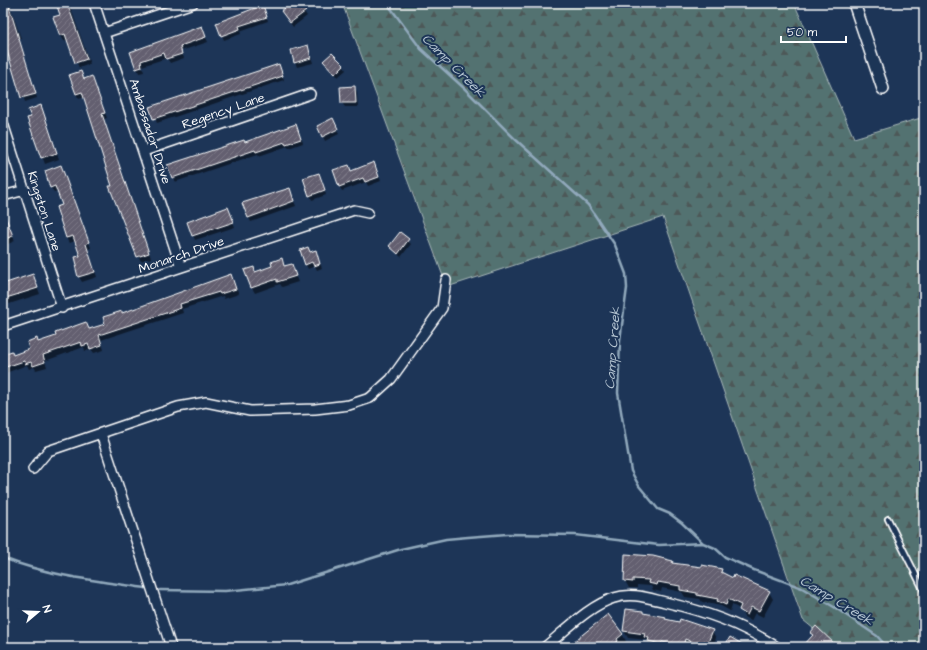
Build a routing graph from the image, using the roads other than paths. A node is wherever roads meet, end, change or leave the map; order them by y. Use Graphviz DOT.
graph roads {
  1 [pos="94,3"];
  2 [pos="193,3"];
  3 [pos="854,3"];
  4 [pos="104,33"];
  5 [pos="883,89"];
  6 [pos="310,94"];
  7 [pos="3,123"];
  8 [pos="144,151"];
  9 [pos="25,190"];
  10 [pos="3,196"];
  11 [pos="368,213"];
  12 [pos="181,267"];
  13 [pos="446,280"];
  14 [pos="62,308"];
  15 [pos="3,326"];
  16 [pos="101,434"];
  17 [pos="33,469"];
  18 [pos="888,519"];
  19 [pos="924,590"];
  20 [pos="171,647"];
  21 [pos="545,647"];
  22 [pos="776,647"];
  1 -- 4 [label="street, Ambassador Drive"];
  2 -- 4 [label="street"];
  3 -- 5 [label="street"];
  4 -- 8 [label="street, Ambassador Drive"];
  6 -- 8 [label="street, Regency Lane"];
  7 -- 9 [label="street, Kingston Lane"];
  8 -- 12 [label="street, Ambassador Drive"];
  9 -- 10 [label="street"];
  9 -- 14 [label="street, Kingston Lane"];
  11 -- 12 [label="street, Monarch Drive"];
  12 -- 14 [label="street, Monarch Drive"];
  13 -- 16 [label="street"];
  14 -- 15 [label="street, Monarch Drive"];
  16 -- 17 [label="street"];
  16 -- 20 [label="street"];
  18 -- 19 [label="lane"];
  21 -- 22 [label="street"];
}
